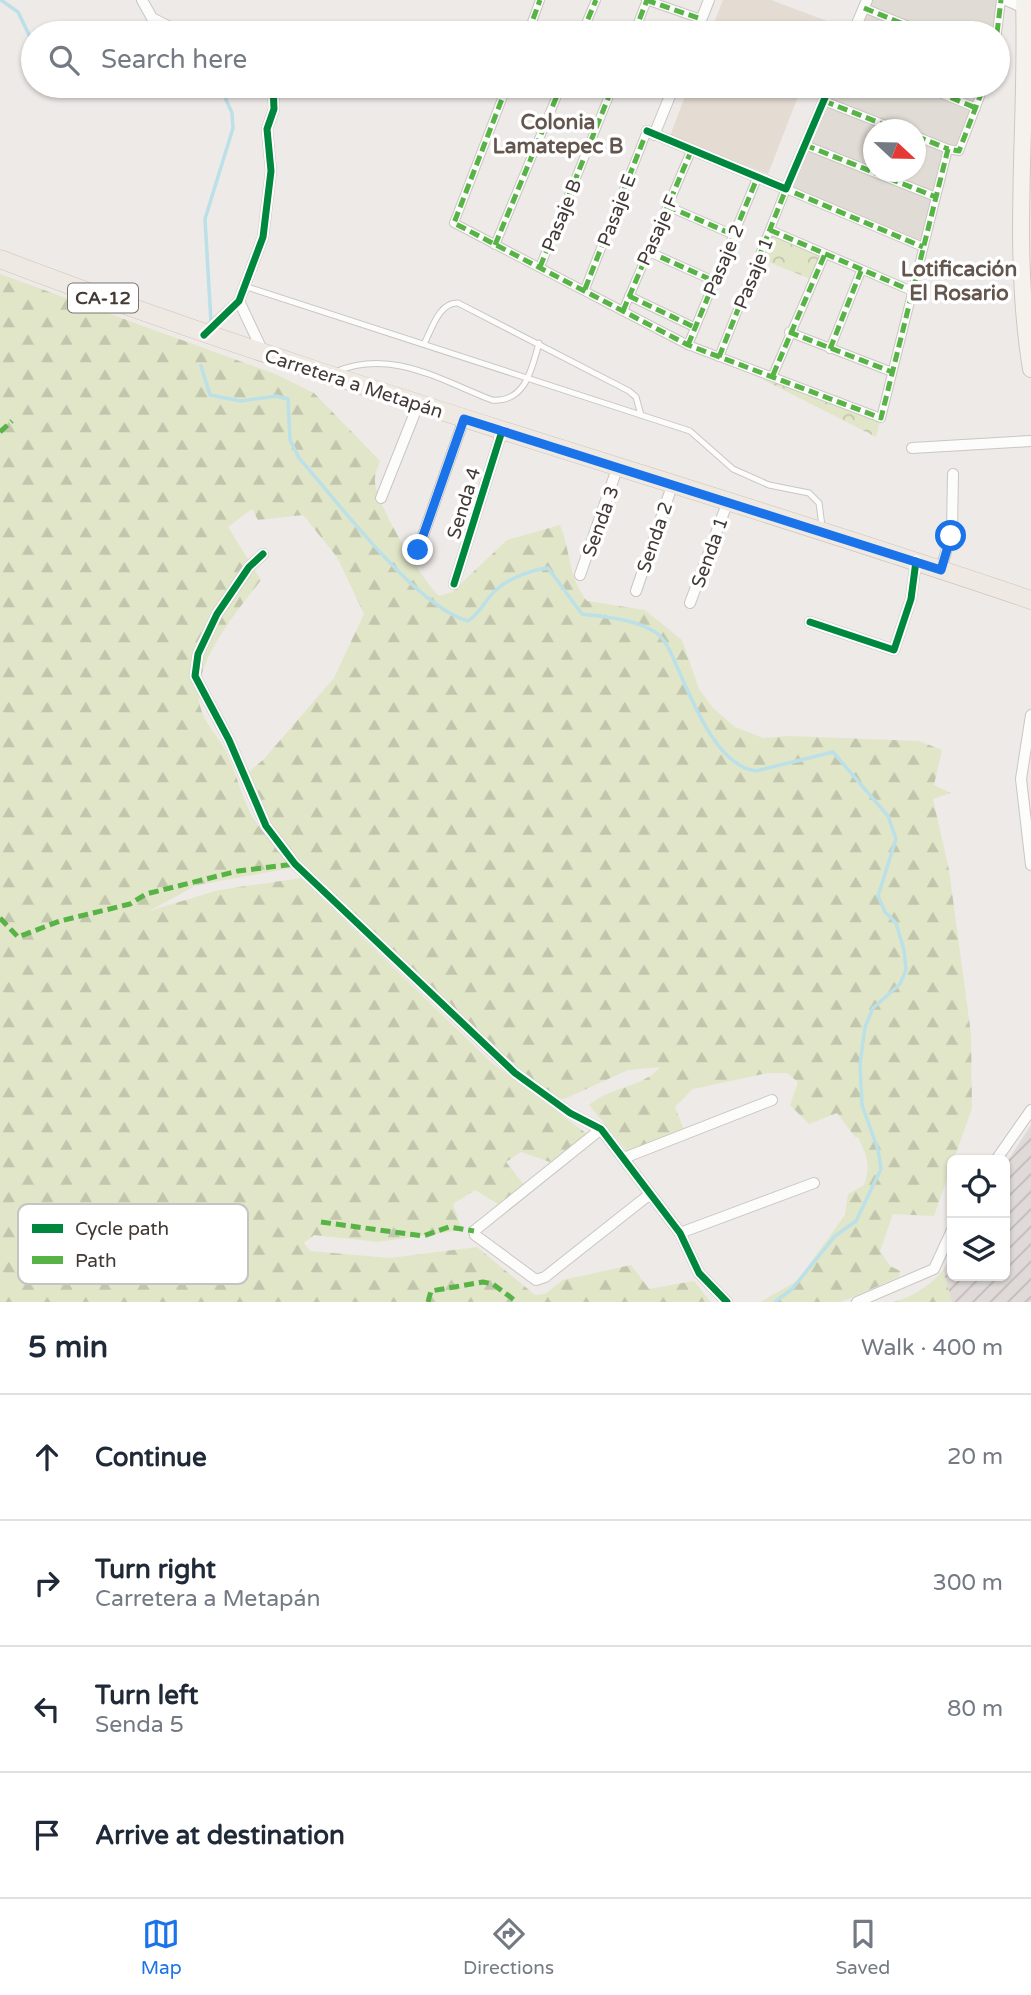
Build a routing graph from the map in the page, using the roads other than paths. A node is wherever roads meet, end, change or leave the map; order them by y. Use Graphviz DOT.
graph roads {
  1 [pos="142,0"];
  2 [pos="540,0"];
  3 [pos="596,0"];
  4 [pos="647,0"];
  5 [pos="709,0"];
  6 [pos="1004,0"];
  7 [pos="865,4"];
  8 [pos="1024,4"];
  9 [pos="701,19"];
  10 [pos="158,21"];
  11 [pos="532,21"];
  12 [pos="587,21"];
  13 [pos="639,21"];
  14 [pos="858,21"];
  15 [pos="901,21"];
  16 [pos="999,21"];
  17 [pos="1027,70"];
  18 [pos="274,98"];
  19 [pos="502,98"];
  20 [pos="556,98"];
  21 [pos="607,98"];
  22 [pos="668,98"];
  23 [pos="825,98"];
  24 [pos="952,98"];
  25 [pos="980,98"];
  26 [pos="824,101"];
  27 [pos="976,108"];
  28 [pos="870,119"];
  29 [pos="650,133"];
  30 [pos="926,140"];
  31 [pos="805,145"];
  32 [pos="692,149"];
  33 [pos="948,149"];
  34 [pos="758,176"];
  35 [pos="786,189"];
  36 [pos="936,197"];
  37 [pos="667,206"];
  38 [pos="770,230"];
  39 [pos="734,235"];
  40 [pos="1026,235"];
  41 [pos="495,246"];
  42 [pos="923,247"];
  43 [pos="647,251"];
  44 [pos="825,254"];
  45 [pos="0,260"];
  46 [pos="540,267"];
  47 [pos="862,271"];
  48 [pos="714,281"];
  49 [pos="244,286"];
  50 [pos="585,289"];
  51 [pos="912,291"];
  52 [pos="629,296"];
  53 [pos="239,301"];
  54 [pos="1027,308"];
  55 [pos="623,311"];
  56 [pos="694,327"];
  57 [pos="1028,330"];
  58 [pos="789,332"];
  59 [pos="204,335"];
  60 [pos="424,344"];
  61 [pos="539,344"];
  62 [pos="688,345"];
  63 [pos="830,349"];
  64 [pos="264,354"];
  65 [pos="719,357"];
  66 [pos="1031,369"];
  67 [pos="892,372"];
  68 [pos="773,375"];
  69 [pos="326,376"];
  70 [pos="529,378"];
  71 [pos="418,405"];
  72 [pos="641,415"];
  73 [pos="464,419"];
  74 [pos="502,431"];
  75 [pos="1031,441"];
  76 [pos="912,448"];
  77 [pos="618,467"];
  78 [pos="953,474"];
  79 [pos="673,484"];
  80 [pos="381,498"];
  81 [pos="728,501"];
  82 [pos="823,532"];
  83 [pos="418,550"];
  84 [pos="263,554"];
  85 [pos="916,561"];
  86 [pos="941,570"];
  87 [pos="580,575"];
  88 [pos="454,584"];
  89 [pos="636,591"];
  90 [pos="1031,600"];
  91 [pos="690,603"];
  92 [pos="810,622"];
  93 [pos="1031,715"];
  94 [pos="1031,865"];
  95 [pos="772,1100"];
  96 [pos="1031,1110"];
  97 [pos="601,1129"];
  98 [pos="1000,1155"];
  99 [pos="624,1158"];
  100 [pos="814,1183"];
  101 [pos="650,1194"];
  102 [pos="680,1233"];
  103 [pos="947,1241"];
  104 [pos="727,1302"];
  105 [pos="857,1302"];
  1 -- 10 [label="street"];
  2 -- 11 [label="street"];
  3 -- 12 [label="street"];
  4 -- 9 [label="street"];
  4 -- 13 [label="street"];
  5 -- 9 [label="street"];
  6 -- 8 [label="street"];
  6 -- 16 [label="street"];
  7 -- 14 [label="street"];
  7 -- 15 [label="street"];
  8 -- 17 [label="main road"];
  17 -- 40 [label="main road"];
  18 -- 49 [label="street"];
  19 -- 41 [label="street"];
  20 -- 41 [label="street"];
  21 -- 46 [label="street, Pasaje B"];
  22 -- 29 [label="street"];
  23 -- 26 [label="street"];
  24 -- 27 [label="street"];
  25 -- 27 [label="street"];
  26 -- 28 [label="street"];
  26 -- 31 [label="street"];
  27 -- 33 [label="street"];
  29 -- 32 [label="street"];
  29 -- 50 [label="street, Pasaje E"];
  30 -- 33 [label="street"];
  31 -- 35 [label="street"];
  31 -- 36 [label="street"];
  32 -- 34 [label="street"];
  32 -- 37 [label="street, Pasaje F"];
  33 -- 36 [label="street"];
  34 -- 35 [label="street"];
  34 -- 39 [label="street, Pasaje 2"];
  35 -- 38 [label="street, Pasaje 1"];
  35 -- 42 [label="street"];
  36 -- 42 [label="street"];
  37 -- 39 [label="street"];
  37 -- 43 [label="street, Pasaje F"];
  38 -- 44 [label="street"];
  38 -- 65 [label="street, Pasaje 1"];
  39 -- 48 [label="street, Pasaje 2"];
  40 -- 54 [label="main road"];
  41 -- 46 [label="street"];
  42 -- 51 [label="street"];
  43 -- 48 [label="street"];
  43 -- 52 [label="street, Pasaje F"];
  44 -- 47 [label="street"];
  44 -- 58 [label="street"];
  45 -- 59 [label="main road, Carretera a Metapán / CA-12"];
  46 -- 50 [label="street"];
  47 -- 51 [label="street"];
  47 -- 63 [label="street"];
  48 -- 56 [label="street, Pasaje 2"];
  49 -- 53 [label="street"];
  49 -- 60 [label="lane"];
  50 -- 55 [label="street"];
  51 -- 67 [label="street"];
  52 -- 55 [label="street, Pasaje F"];
  52 -- 56 [label="street"];
  53 -- 59 [label="street"];
  53 -- 64 [label="street"];
  54 -- 57 [label="main road"];
  55 -- 62 [label="street"];
  56 -- 62 [label="street, Pasaje 2"];
  57 -- 66 [label="main road"];
  58 -- 63 [label="street"];
  58 -- 68 [label="street"];
  59 -- 64 [label="main road, Carretera a Metapán / CA-12"];
  60 -- 61 [label="lane"];
  60 -- 70 [label="lane"];
  61 -- 70 [label="lane"];
  61 -- 72 [label="lane"];
  62 -- 65 [label="street"];
  63 -- 67 [label="street"];
  64 -- 69 [label="main road, Carretera a Metapán / CA-12"];
  65 -- 68 [label="street"];
  67 -- 68 [label="street"];
  69 -- 70 [label="lane"];
  69 -- 71 [label="main road, Carretera a Metapán / CA-12"];
  70 -- 72 [label="lane"];
  71 -- 73 [label="main road, Carretera a Metapán / CA-12"];
  71 -- 80 [label="street"];
  72 -- 82 [label="lane"];
  73 -- 74 [label="main road, Carretera a Metapán / CA-12"];
  73 -- 83 [label="street"];
  74 -- 77 [label="main road, Carretera a Metapán / CA-12"];
  74 -- 88 [label="street, Senda 4"];
  75 -- 76 [label="street"];
  77 -- 79 [label="main road, Carretera a Metapán / CA-12"];
  77 -- 87 [label="street, Senda 3"];
  78 -- 86 [label="street"];
  79 -- 81 [label="main road, Carretera a Metapán / CA-12"];
  79 -- 89 [label="street, Senda 2"];
  81 -- 82 [label="main road, Carretera a Metapán / CA-12"];
  81 -- 91 [label="street, Senda 1"];
  82 -- 85 [label="main road, Carretera a Metapán / CA-12"];
  84 -- 97 [label="street"];
  85 -- 86 [label="main road, Carretera a Metapán / CA-12"];
  85 -- 92 [label="street"];
  86 -- 90 [label="main road, Carretera a Metapán / CA-12"];
  93 -- 94 [label="street"];
  95 -- 99 [label="street"];
  96 -- 98 [label="street"];
  97 -- 99 [label="street"];
  97 -- 101 [label="street"];
  99 -- 101 [label="street"];
  100 -- 102 [label="street"];
  101 -- 102 [label="street"];
  102 -- 104 [label="street"];
  103 -- 105 [label="street"];
}
